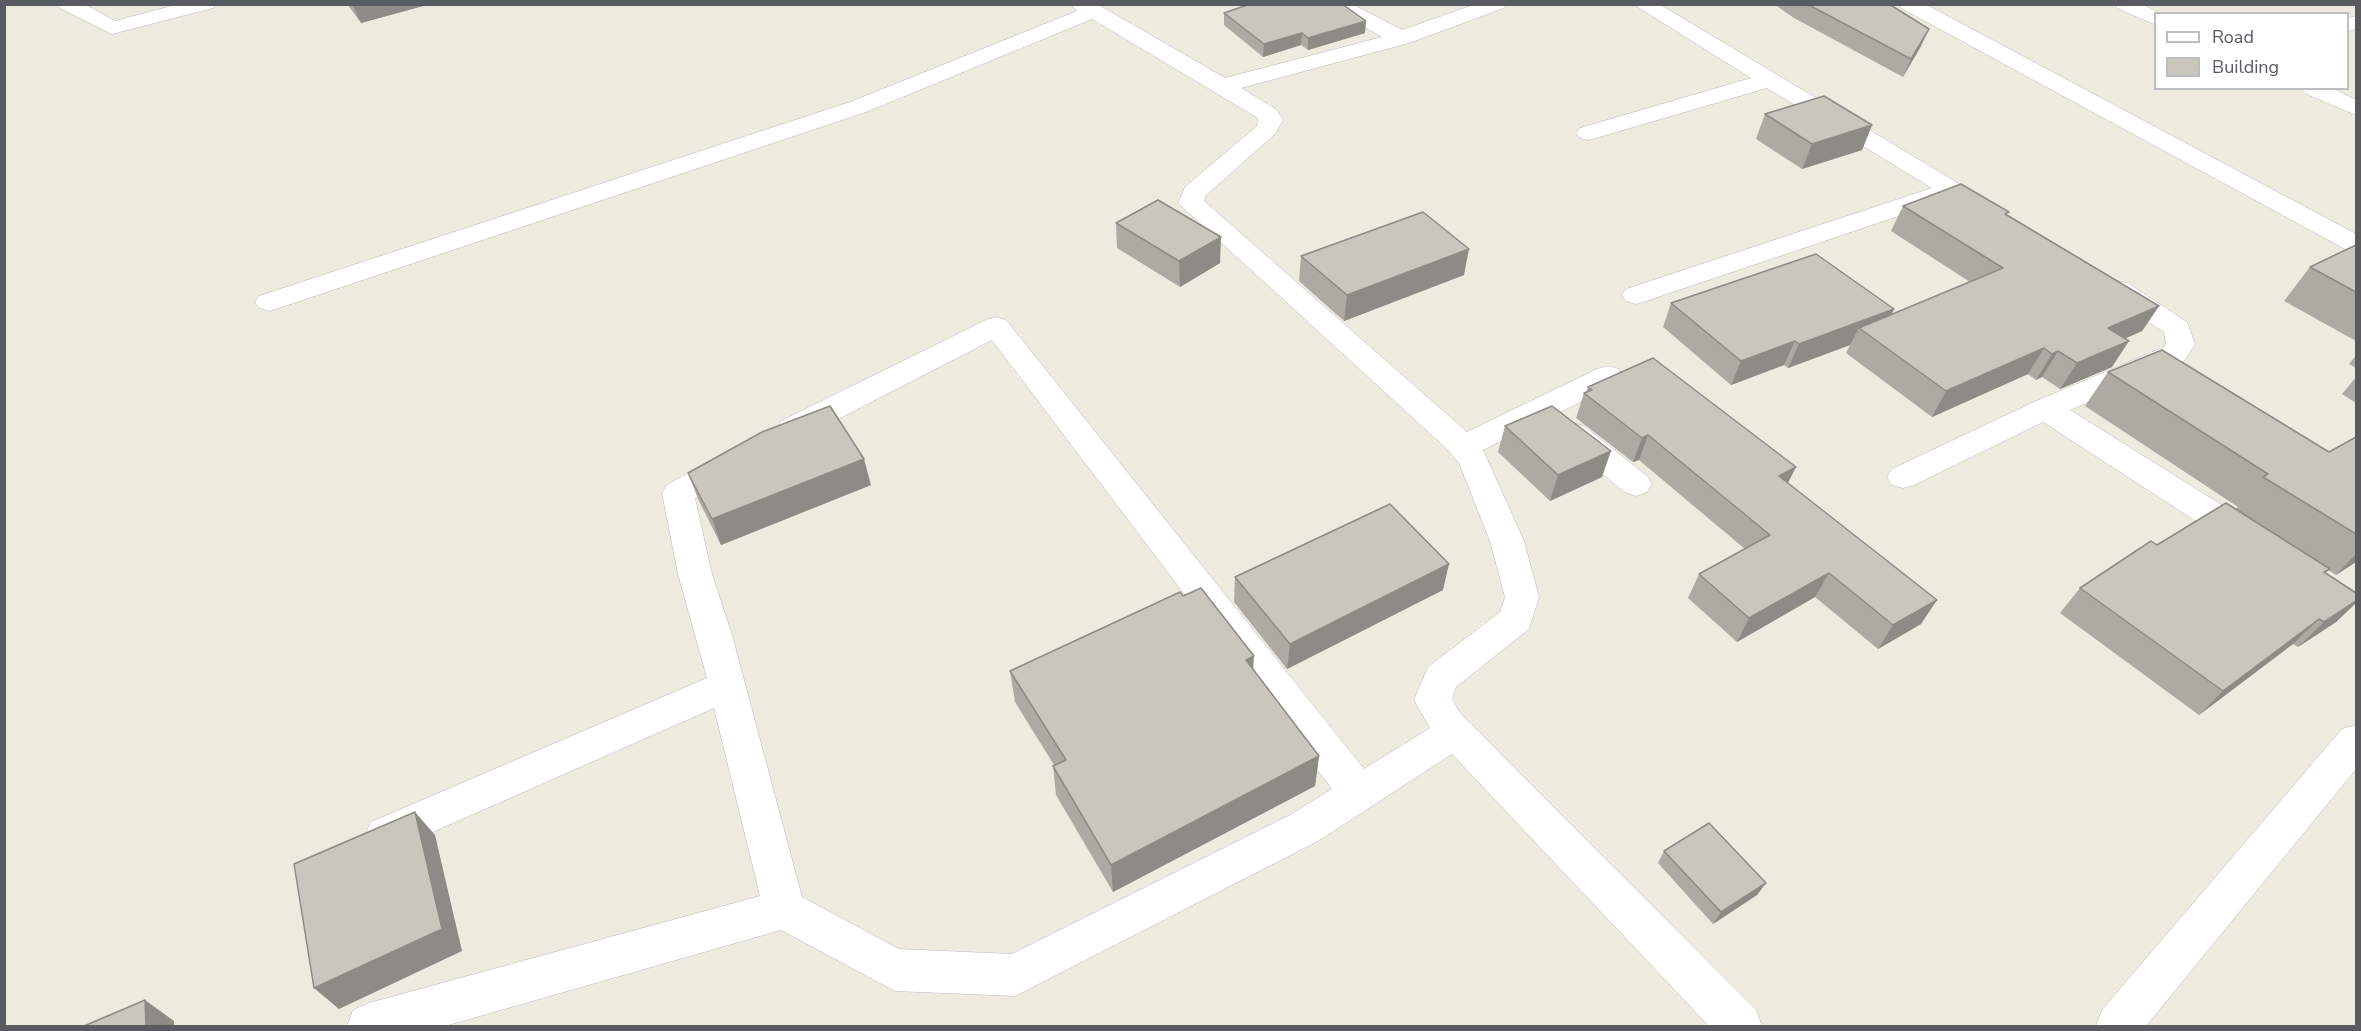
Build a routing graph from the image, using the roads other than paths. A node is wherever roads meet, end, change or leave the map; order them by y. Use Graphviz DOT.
graph roads {
  1 [pos="67,4"];
  2 [pos="206,4"];
  3 [pos="1335,4"];
  4 [pos="1497,4"];
  5 [pos="1643,4"];
  6 [pos="1908,4"];
  7 [pos="2124,4"];
  8 [pos="1087,8"];
  9 [pos="2154,18"];
  10 [pos="1401,38"];
  11 [pos="1769,80"];
  12 [pos="1222,86"];
  13 [pos="2316,90"];
  14 [pos="2356,108"];
  15 [pos="1588,133"];
  16 [pos="1953,190"];
  17 [pos="2013,226"];
  18 [pos="2356,244"];
  19 [pos="2094,275"];
  20 [pos="1636,296"];
  21 [pos="269,302"];
  22 [pos="1608,376"];
  23 [pos="1541,409"];
  24 [pos="2044,409"];
  25 [pos="1462,447"];
  26 [pos="1903,477"];
  27 [pos="1636,484"];
  28 [pos="2276,556"];
  29 [pos="727,686"];
  30 [pos="1455,732"];
  31 [pos="2354,748"];
  32 [pos="1359,793"];
  33 [pos="386,835"];
  34 [pos="784,909"];
  35 [pos="369,1026"];
  36 [pos="1740,1026"];
  37 [pos="2118,1026"];
  1 -- 2 [label="street"];
  3 -- 10 [label="street"];
  4 -- 10 [label="street"];
  5 -- 11 [label="street"];
  6 -- 18 [label="street"];
  7 -- 9 [label="street"];
  8 -- 12 [label="street"];
  8 -- 21 [label="street"];
  10 -- 12 [label="street"];
  11 -- 15 [label="street"];
  11 -- 16 [label="street"];
  12 -- 25 [label="street"];
  13 -- 14 [label="street"];
  16 -- 17 [label="street"];
  16 -- 20 [label="street"];
  19 -- 24 [label="street"];
  22 -- 23 [label="street"];
  23 -- 25 [label="street"];
  23 -- 27 [label="street"];
  24 -- 26 [label="street"];
  24 -- 28 [label="street"];
  25 -- 30 [label="street"];
  29 -- 32 [label="street"];
  29 -- 33 [label="street"];
  29 -- 34 [label="street"];
  30 -- 32 [label="street"];
  30 -- 36 [label="street"];
  31 -- 37 [label="street"];
  32 -- 34 [label="street"];
  34 -- 35 [label="street"];
}
